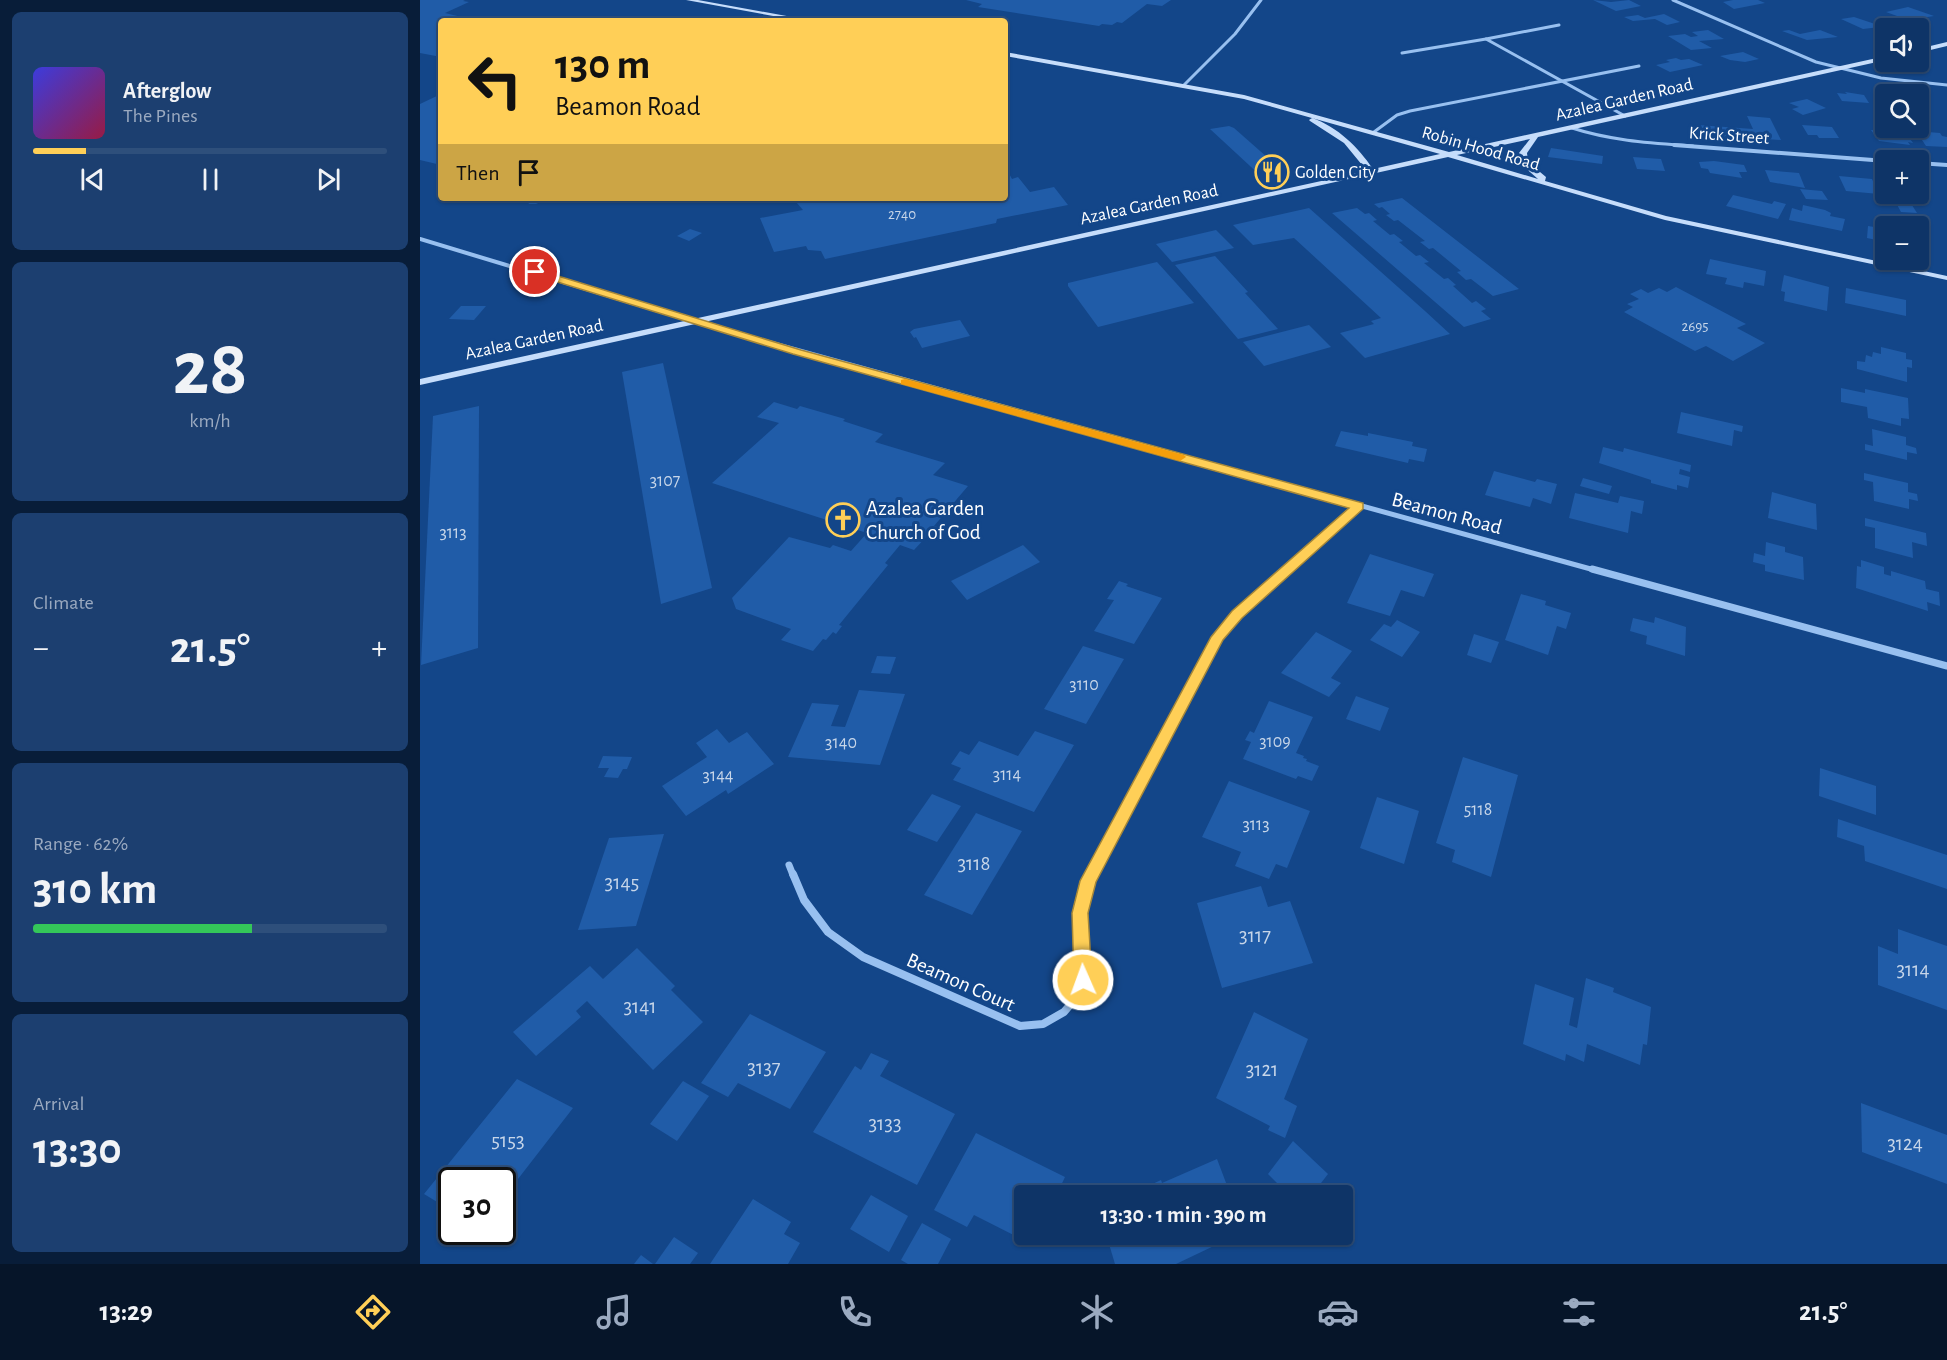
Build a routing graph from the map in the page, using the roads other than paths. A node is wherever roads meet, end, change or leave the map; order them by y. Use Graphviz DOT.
graph roads {
  1 [pos="689,0"];
  2 [pos="1261,0"];
  3 [pos="1673,0"];
  4 [pos="794,18"];
  5 [pos="1559,25"];
  6 [pos="1486,39"];
  7 [pos="1947,44"];
  8 [pos="1929,48"];
  9 [pos="1402,53"];
  10 [pos="1008,55"];
  11 [pos="1875,60"];
  12 [pos="1639,66"];
  13 [pos="1837,69"];
  14 [pos="1564,81"];
  15 [pos="1184,85"];
  16 [pos="1947,85"];
  17 [pos="1284,107"];
  18 [pos="1625,116"];
  19 [pos="1572,128"];
  20 [pos="1374,132"];
  21 [pos="1535,136"];
  22 [pos="1451,155"];
  23 [pos="1875,160"];
  24 [pos="1929,164"];
  25 [pos="1947,165"];
  26 [pos="1371,172"];
  27 [pos="1546,182"];
  28 [pos="420,239"];
  29 [pos="1947,278"];
  30 [pos="695,321"];
  31 [pos="420,382"];
  32 [pos="1358,506"];
  33 [pos="1947,666"];
  34 [pos="789,864"];
  1 -- 4 [label="main road"];
  2 -- 15 [label="street"];
  3 -- 13 [label="street"];
  5 -- 6 [label="street"];
  6 -- 9 [label="street"];
  6 -- 14 [label="street"];
  7 -- 8 [label="main road"];
  10 -- 15 [label="main road, Robin Hood Road"];
  11 -- 13 [label="main road, Azalea Garden Road"];
  12 -- 14 [label="street"];
  13 -- 16 [label="street"];
  13 -- 18 [label="main road, Azalea Garden Road"];
  14 -- 18 [label="street"];
  14 -- 20 [label="street"];
  15 -- 17 [label="main road, Robin Hood Road"];
  17 -- 20 [label="main road, Robin Hood Road"];
  17 -- 26 [label="main road"];
  18 -- 19 [label="main road, Azalea Garden Road"];
  19 -- 21 [label="main road, Azalea Garden Road"];
  19 -- 23 [label="street, Krick Street"];
  20 -- 22 [label="main road, Robin Hood Road"];
  21 -- 22 [label="main road, Azalea Garden Road"];
  21 -- 27 [label="main road"];
  22 -- 26 [label="main road, Azalea Garden Road"];
  22 -- 27 [label="main road, Robin Hood Road"];
  24 -- 25 [label="street"];
  26 -- 30 [label="main road, Azalea Garden Road"];
  27 -- 29 [label="main road, Robin Hood Road"];
  28 -- 30 [label="street, Beamon Road"];
  30 -- 31 [label="main road, Azalea Garden Road"];
  30 -- 32 [label="street, Beamon Road"];
  32 -- 33 [label="street, Beamon Road"];
  32 -- 34 [label="street, Beamon Court"];
}
